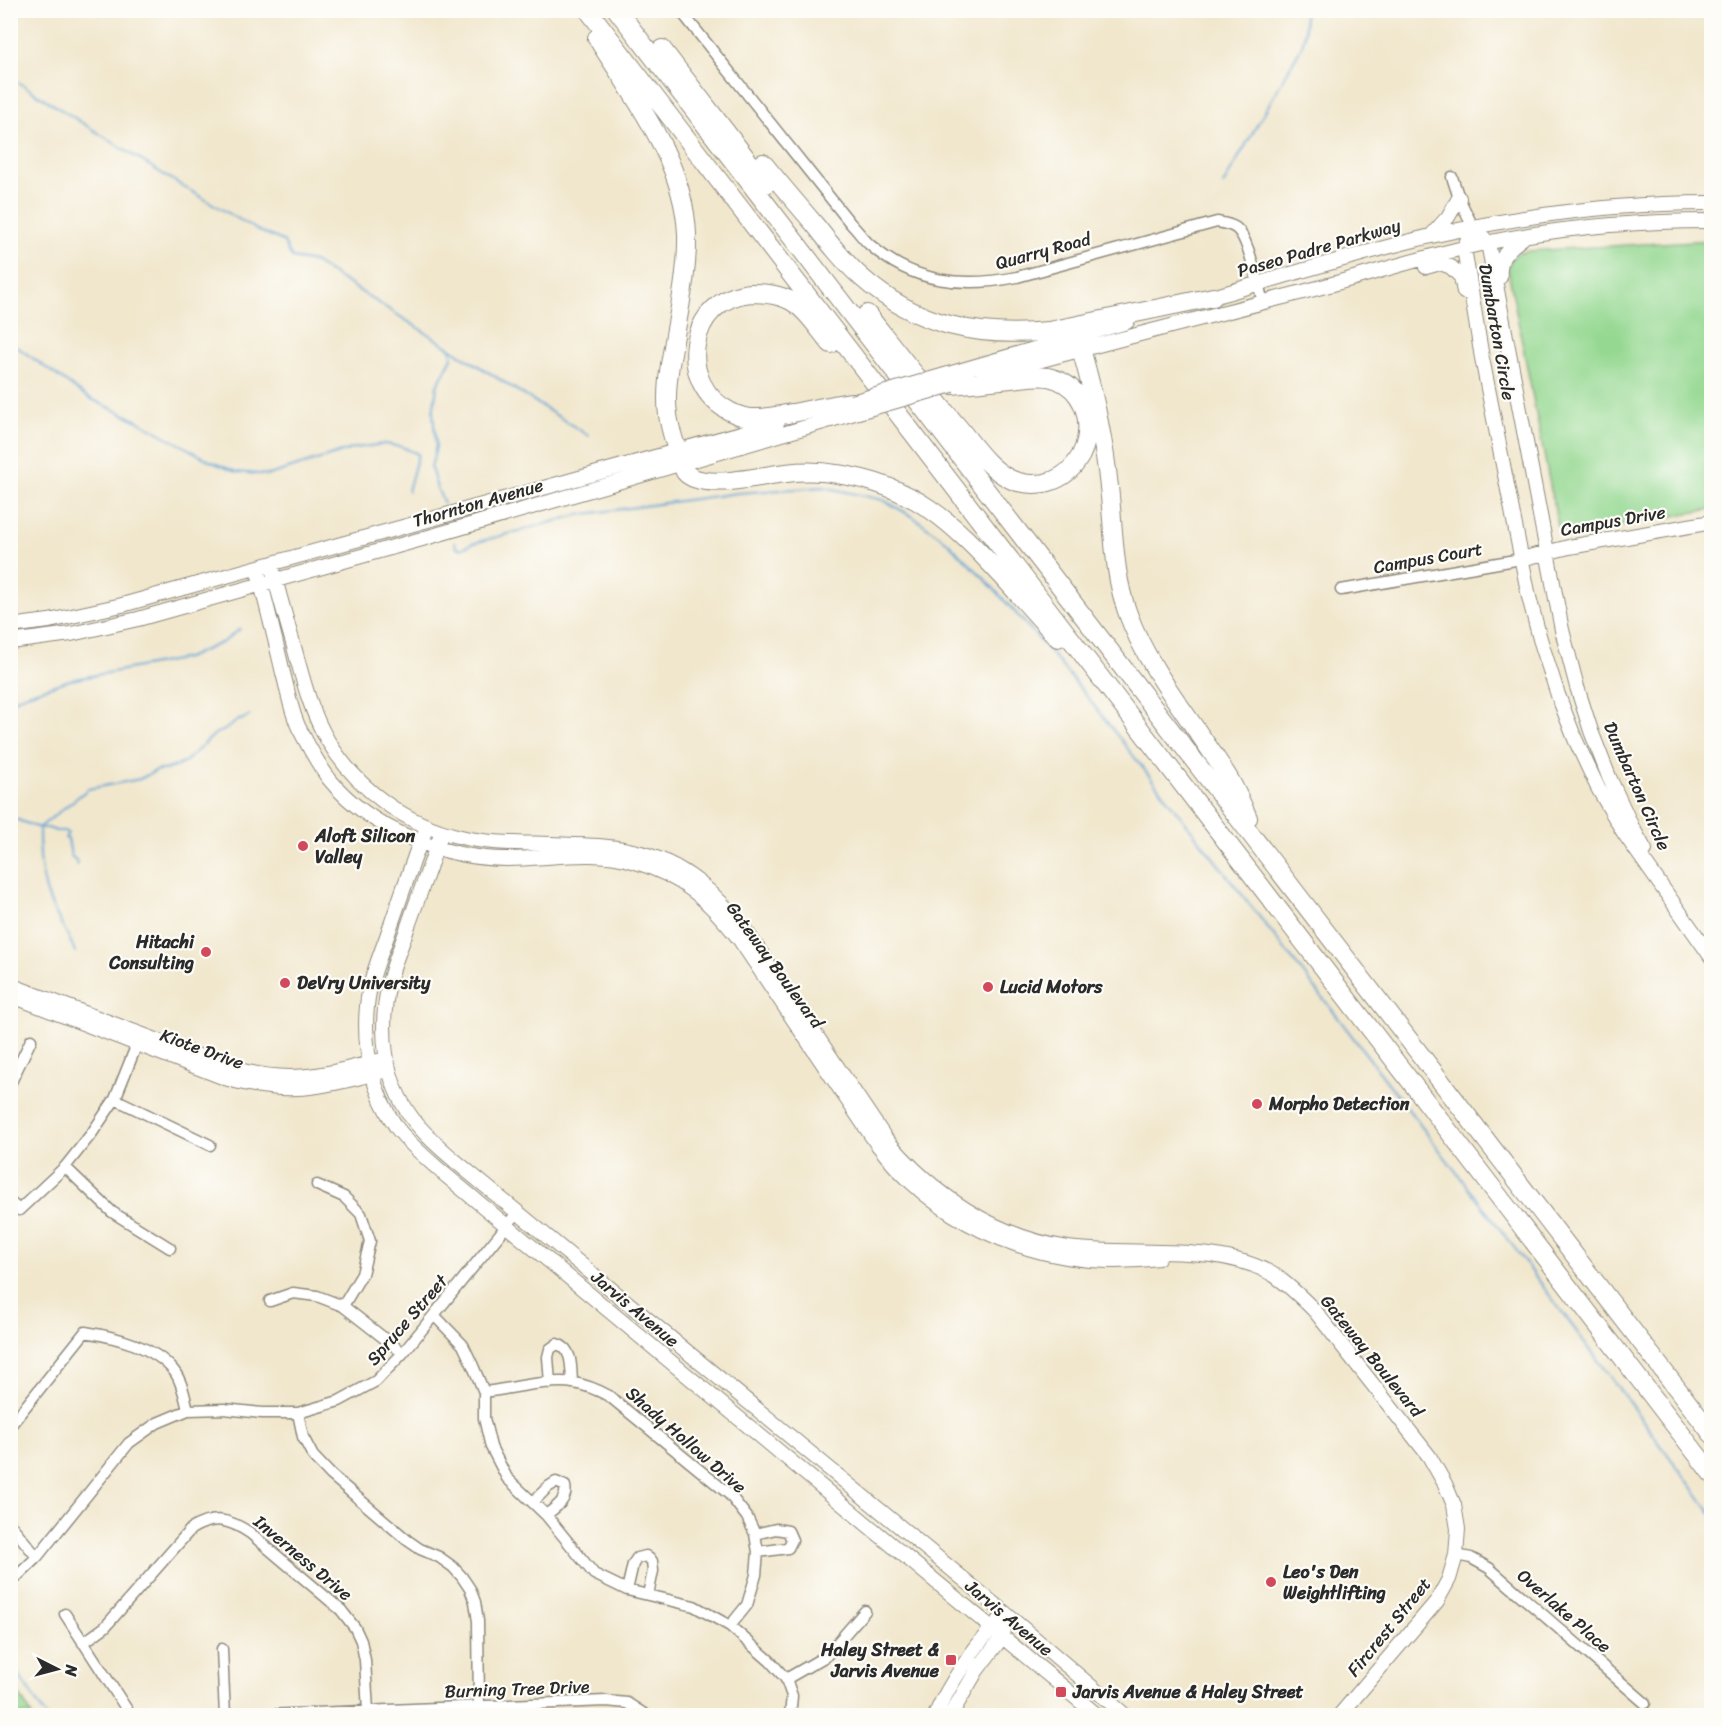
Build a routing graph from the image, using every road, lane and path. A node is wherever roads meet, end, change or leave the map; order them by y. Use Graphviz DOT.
graph roads {
  1 [pos="580,10"];
  2 [pos="588,10"];
  3 [pos="617,10"];
  4 [pos="630,10"];
  5 [pos="680,10"];
  6 [pos="732,139"];
  7 [pos="1452,177"];
  8 [pos="1459,198"];
  9 [pos="1712,203"];
  10 [pos="1712,221"];
  11 [pos="1473,227"];
  12 [pos="1431,236"];
  13 [pos="1525,236"];
  14 [pos="1488,243"];
  15 [pos="1464,248"];
  16 [pos="1257,284"];
  17 [pos="848,291"];
  18 [pos="1308,291"];
  19 [pos="1213,297"];
  20 [pos="1263,302"];
  21 [pos="1502,309"];
  22 [pos="1078,343"];
  23 [pos="1482,358"];
  24 [pos="949,380"];
  25 [pos="855,407"];
  26 [pos="680,457"];
  27 [pos="959,491"];
  28 [pos="1712,522"];
  29 [pos="1547,552"];
  30 [pos="1521,559"];
  31 [pos="271,564"];
  32 [pos="257,568"];
  33 [pos="275,580"];
  34 [pos="261,584"];
  35 [pos="1341,590"];
  36 [pos="10,626"];
  37 [pos="10,642"];
  38 [pos="1162,756"];
  39 [pos="1248,818"];
  40 [pos="427,827"];
  41 [pos="441,832"];
  42 [pos="421,842"];
  43 [pos="436,848"];
  44 [pos="1690,929"];
  45 [pos="1712,958"];
  46 [pos="10,985"];
  47 [pos="10,996"];
  48 [pos="139,1039"];
  49 [pos="31,1040"];
  50 [pos="387,1065"];
  51 [pos="370,1069"];
  52 [pos="10,1084"];
  53 [pos="115,1099"];
  54 [pos="210,1144"];
  55 [pos="65,1167"];
  56 [pos="317,1185"];
  57 [pos="10,1202"];
  58 [pos="517,1213"];
  59 [pos="506,1226"];
  60 [pos="170,1248"];
  61 [pos="1184,1254"];
  62 [pos="270,1301"];
  63 [pos="343,1306"];
  64 [pos="434,1316"];
  65 [pos="403,1353"];
  66 [pos="550,1383"];
  67 [pos="572,1383"];
  68 [pos="484,1392"];
  69 [pos="188,1410"];
  70 [pos="298,1413"];
  71 [pos="1712,1421"];
  72 [pos="10,1426"];
  73 [pos="1712,1434"];
  74 [pos="1712,1473"];
  75 [pos="533,1502"];
  76 [pos="546,1515"];
  77 [pos="10,1524"];
  78 [pos="755,1534"];
  79 [pos="758,1552"];
  80 [pos="1456,1555"];
  81 [pos="37,1557"];
  82 [pos="10,1583"];
  83 [pos="627,1590"];
  84 [pos="648,1595"];
  85 [pos="865,1611"];
  86 [pos="65,1614"];
  87 [pos="1006,1614"];
  88 [pos="730,1626"];
  89 [pos="998,1632"];
  90 [pos="83,1643"];
  91 [pos="222,1649"];
  92 [pos="786,1679"];
  93 [pos="1645,1703"];
  94 [pos="480,1707"];
  95 [pos="368,1711"];
  96 [pos="130,1716"];
  97 [pos="225,1716"];
  98 [pos="241,1716"];
  99 [pos="647,1716"];
  100 [pos="790,1716"];
  101 [pos="935,1716"];
  102 [pos="950,1716"];
  103 [pos="1098,1716"];
  104 [pos="1126,1716"];
  105 [pos="1339,1716"];
  1 -- 26 [label="highway"];
  2 -- 27 [label="highway"];
  3 -- 73 [label="highway"];
  4 -- 6 [label="highway"];
  5 -- 16 [label="street, Quarry Road"];
  6 -- 17 [label="highway"];
  6 -- 19 [label="highway"];
  7 -- 8 [label="street"];
  8 -- 11 [label="street"];
  8 -- 12 [label="main road"];
  9 -- 11 [label="main road, Paseo Padre Parkway"];
  10 -- 13 [label="main road, Paseo Padre Parkway"];
  11 -- 12 [label="main road, Paseo Padre Parkway"];
  11 -- 14 [label="main road, Dumbarton Circle"];
  11 -- 15 [label="main road, Dumbarton Circle"];
  12 -- 16 [label="main road, Paseo Padre Parkway"];
  13 -- 14 [label="main road, Paseo Padre Parkway"];
  13 -- 21 [label="main road"];
  14 -- 15 [label="main road, Paseo Padre Parkway"];
  14 -- 21 [label="main road, Dumbarton Circle"];
  15 -- 18 [label="main road, Paseo Padre Parkway"];
  15 -- 23 [label="main road, Dumbarton Circle"];
  16 -- 19 [label="main road, Paseo Padre Parkway"];
  16 -- 20 [label="street, Quarry Road"];
  17 -- 24 [label="highway"];
  17 -- 39 [label="highway"];
  18 -- 20 [label="main road, Paseo Padre Parkway"];
  18 -- 23 [label="main road"];
  19 -- 22 [label="main road, Paseo Padre Parkway"];
  20 -- 22 [label="main road, Paseo Padre Parkway"];
  21 -- 29 [label="main road, Dumbarton Circle"];
  22 -- 24 [label="main road, Paseo Padre Parkway"];
  22 -- 39 [label="highway"];
  23 -- 30 [label="main road, Dumbarton Circle"];
  24 -- 25 [label="main road, Thornton Avenue, bridge"];
  25 -- 26 [label="main road, Thornton Avenue"];
  25 -- 27 [label="highway"];
  26 -- 31 [label="main road, Thornton Avenue"];
  26 -- 33 [label="main road, Thornton Avenue"];
  26 -- 38 [label="highway"];
  27 -- 38 [label="highway"];
  28 -- 29 [label="main road, Campus Drive"];
  29 -- 30 [label="main road, Campus Drive"];
  29 -- 44 [label="main road, Dumbarton Circle"];
  30 -- 35 [label="street, Campus Court"];
  30 -- 44 [label="main road, Dumbarton Circle"];
  31 -- 32 [label="main road, Thornton Avenue"];
  31 -- 33 [label="main road, Gateway Boulevard"];
  32 -- 34 [label="main road, Gateway Boulevard"];
  32 -- 36 [label="main road, Thornton Avenue"];
  33 -- 34 [label="main road, Thornton Avenue"];
  33 -- 40 [label="main road, Gateway Boulevard"];
  34 -- 37 [label="main road, Thornton Avenue"];
  34 -- 42 [label="main road, Gateway Boulevard"];
  38 -- 74 [label="highway"];
  39 -- 71 [label="highway"];
  40 -- 41 [label="main road, Gateway Boulevard"];
  40 -- 42 [label="main road, Jarvis Avenue"];
  41 -- 43 [label="main road, Jarvis Avenue"];
  41 -- 61 [label="main road, Gateway Boulevard"];
  42 -- 43 [label="main road, Gateway Boulevard"];
  42 -- 51 [label="main road, Jarvis Avenue"];
  43 -- 50 [label="main road, Jarvis Avenue"];
  43 -- 61 [label="main road, Gateway Boulevard"];
  44 -- 45 [label="main road, Dumbarton Circle"];
  46 -- 48 [label="main road, Kiote Drive"];
  47 -- 48 [label="main road, Kiote Drive"];
  48 -- 51 [label="main road, Kiote Drive"];
  48 -- 53 [label="street"];
  49 -- 52 [label="street"];
  50 -- 51 [label="main road, Kiote Drive"];
  50 -- 58 [label="main road, Jarvis Avenue"];
  51 -- 59 [label="main road, Jarvis Avenue"];
  53 -- 54 [label="street"];
  53 -- 55 [label="street"];
  55 -- 57 [label="street"];
  55 -- 60 [label="street"];
  56 -- 63 [label="street"];
  58 -- 59 [label="street, Spruce Street"];
  58 -- 87 [label="main road, Jarvis Avenue"];
  59 -- 64 [label="street, Spruce Street"];
  59 -- 89 [label="main road, Jarvis Avenue"];
  61 -- 80 [label="main road, Gateway Boulevard"];
  62 -- 63 [label="street"];
  63 -- 65 [label="street"];
  64 -- 65 [label="street, Spruce Street"];
  64 -- 68 [label="street"];
  65 -- 70 [label="street, Spruce Street"];
  66 -- 67 [label="street, Shady Hollow Drive"];
  66 -- 67 [label="street"];
  66 -- 68 [label="street, Shady Hollow Drive"];
  67 -- 78 [label="street, Shady Hollow Drive"];
  68 -- 75 [label="street"];
  69 -- 70 [label="street, Spruce Street"];
  69 -- 72 [label="street"];
  69 -- 81 [label="street, Spruce Street"];
  70 -- 94 [label="street"];
  75 -- 76 [label="street"];
  75 -- 76 [label="street"];
  76 -- 83 [label="street"];
  77 -- 81 [label="street"];
  78 -- 79 [label="street, Shady Hollow Drive"];
  78 -- 79 [label="street"];
  79 -- 88 [label="street, Shady Hollow Drive"];
  80 -- 93 [label="street, Overlake Place"];
  80 -- 105 [label="main road, Fircrest Street"];
  81 -- 82 [label="street, Spruce Street"];
  83 -- 84 [label="street"];
  83 -- 84 [label="street"];
  84 -- 88 [label="street"];
  85 -- 92 [label="street"];
  86 -- 90 [label="street"];
  87 -- 89 [label="main road"];
  87 -- 104 [label="main road, Jarvis Avenue"];
  88 -- 92 [label="street"];
  89 -- 101 [label="main road"];
  89 -- 102 [label="main road"];
  89 -- 103 [label="main road, Jarvis Avenue"];
  90 -- 95 [label="street, Inverness Drive"];
  90 -- 96 [label="street"];
  91 -- 97 [label="street"];
  92 -- 100 [label="street"];
  94 -- 95 [label="street, Burning Tree Drive"];
  94 -- 99 [label="street, Burning Tree Drive"];
  95 -- 98 [label="street, Burning Tree Drive"];
}
